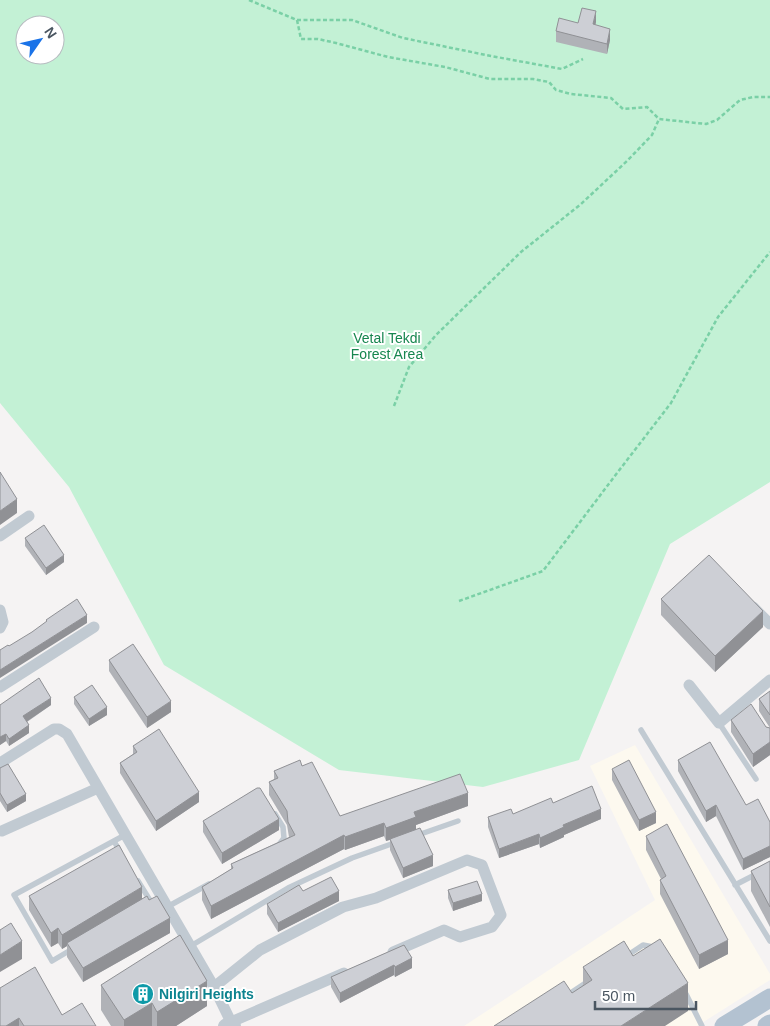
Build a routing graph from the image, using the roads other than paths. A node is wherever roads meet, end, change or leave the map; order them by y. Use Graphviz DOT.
graph roads {
  1 [pos="29,516"];
  2 [pos="0,536"];
  3 [pos="743,597"];
  4 [pos="0,610"];
  5 [pos="770,624"];
  6 [pos="94,627"];
  7 [pos="0,628"];
  8 [pos="770,680"];
  9 [pos="689,685"];
  10 [pos="0,687"];
  11 [pos="719,723"];
  12 [pos="641,730"];
  13 [pos="0,763"];
  14 [pos="756,779"];
  15 [pos="98,788"];
  16 [pos="274,811"];
  17 [pos="458,821"];
  18 [pos="2,832"];
  19 [pos="125,835"];
  20 [pos="114,841"];
  21 [pos="269,851"];
  22 [pos="123,856"];
  23 [pos="770,866"];
  24 [pos="132,872"];
  25 [pos="212,882"];
  26 [pos="735,885"];
  27 [pos="143,907"];
  28 [pos="166,907"];
  29 [pos="770,941"];
  30 [pos="77,946"];
  31 [pos="190,947"];
  32 [pos="658,954"];
  33 [pos="382,957"];
  34 [pos="620,960"];
  35 [pos="356,968"];
  36 [pos="596,976"];
  37 [pos="214,987"];
  38 [pos="683,988"];
  39 [pos="770,998"];
  40 [pos="558,1002"];
  41 [pos="230,1025"];
  42 [pos="702,1026"];
  43 [pos="724,1026"];
  1 -- 2 [label="street"];
  3 -- 5 [label="street"];
  4 -- 7 [label="street"];
  6 -- 10 [label="street"];
  8 -- 11 [label="street"];
  9 -- 11 [label="street"];
  11 -- 14 [label="lane"];
  12 -- 26 [label="lane"];
  13 -- 15 [label="street"];
  15 -- 18 [label="street"];
  15 -- 19 [label="street"];
  16 -- 21 [label="lane"];
  17 -- 31 [label="lane"];
  19 -- 20 [label="lane"];
  19 -- 28 [label="street"];
  20 -- 22 [label="lane"];
  20 -- 30 [label="lane"];
  23 -- 26 [label="lane"];
  24 -- 27 [label="lane"];
  25 -- 28 [label="lane"];
  26 -- 29 [label="lane"];
  28 -- 31 [label="street"];
  31 -- 37 [label="street"];
  32 -- 34 [label="lane"];
  33 -- 37 [label="street"];
  35 -- 41 [label="street"];
  36 -- 40 [label="lane"];
  37 -- 41 [label="street"];
  38 -- 42 [label="lane"];
  39 -- 43 [label="main road"];
}
